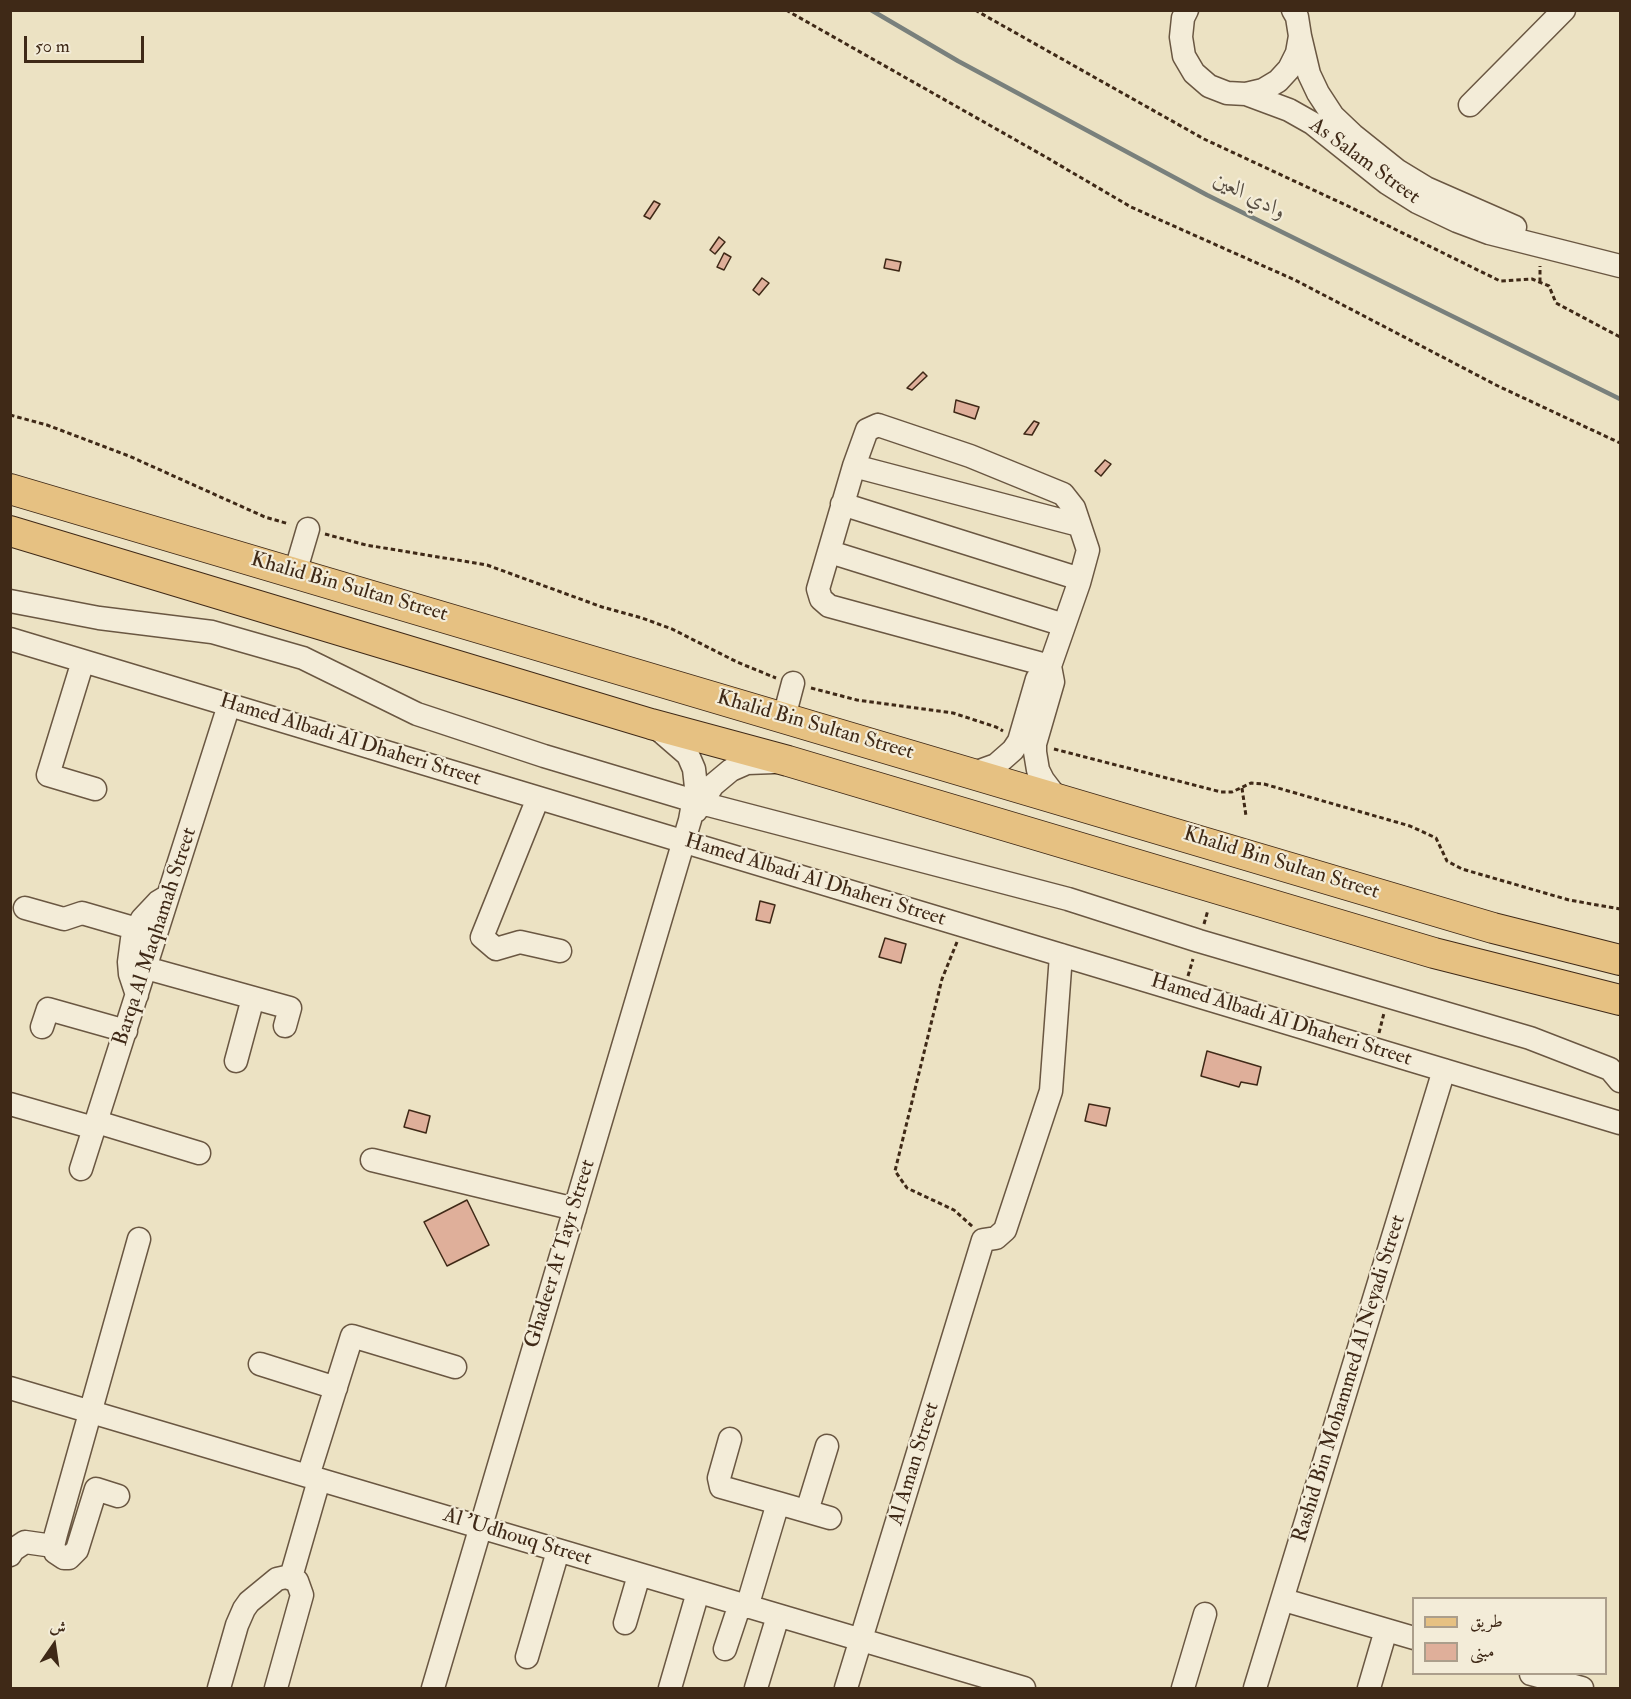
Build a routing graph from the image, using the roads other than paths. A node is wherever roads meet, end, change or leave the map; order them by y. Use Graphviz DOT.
graph roads {
  1 [pos="1293,10"];
  2 [pos="1564,10"];
  3 [pos="1183,13"];
  4 [pos="1300,36"];
  5 [pos="1246,94"];
  6 [pos="1470,105"];
  7 [pos="1620,266"];
  8 [pos="854,466"];
  9 [pos="10,489"];
  10 [pos="842,504"];
  11 [pos="1079,525"];
  12 [pos="308,530"];
  13 [pos="10,531"];
  14 [pos="830,552"];
  15 [pos="296,573"];
  16 [pos="1080,579"];
  17 [pos="10,601"];
  18 [pos="270,609"];
  19 [pos="1064,625"];
  20 [pos="10,639"];
  21 [pos="259,646"];
  22 [pos="83,661"];
  23 [pos="1050,666"];
  24 [pos="793,683"];
  25 [pos="230,705"];
  26 [pos="784,717"];
  27 [pos="651,724"];
  28 [pos="1027,742"];
  29 [pos="788,761"];
  30 [pos="974,773"];
  31 [pos="95,789"];
  32 [pos="1056,797"];
  33 [pos="538,798"];
  34 [pos="695,808"];
  35 [pos="684,842"];
  36 [pos="168,896"];
  37 [pos="25,908"];
  38 [pos="137,929"];
  39 [pos="560,951"];
  40 [pos="1060,955"];
  41 [pos="1620,960"];
  42 [pos="146,968"];
  43 [pos="137,996"];
  44 [pos="254,998"];
  45 [pos="1620,1000"];
  46 [pos="285,1026"];
  47 [pos="42,1028"];
  48 [pos="126,1031"];
  49 [pos="236,1061"];
  50 [pos="1444,1070"];
  51 [pos="1620,1081"];
  52 [pos="10,1104"];
  53 [pos="1620,1123"];
  54 [pos="95,1125"];
  55 [pos="199,1153"];
  56 [pos="372,1160"];
  57 [pos="81,1169"];
  58 [pos="575,1209"];
  59 [pos="139,1239"];
  60 [pos="260,1364"];
  61 [pos="455,1367"];
  62 [pos="10,1388"];
  63 [pos="336,1388"];
  64 [pos="92,1412"];
  65 [pos="730,1439"];
  66 [pos="827,1446"];
  67 [pos="314,1478"];
  68 [pos="118,1496"];
  69 [pos="778,1503"];
  70 [pos="807,1511"];
  71 [pos="830,1518"];
  72 [pos="481,1528"];
  73 [pos="53,1546"];
  74 [pos="558,1551"];
  75 [pos="10,1555"];
  76 [pos="639,1575"];
  77 [pos="291,1578"];
  78 [pos="698,1592"];
  79 [pos="1284,1600"];
  80 [pos="743,1606"];
  81 [pos="1205,1614"];
  82 [pos="778,1616"];
  83 [pos="625,1623"];
  84 [pos="1386,1630"];
  85 [pos="1412,1638"];
  86 [pos="861,1641"];
  87 [pos="725,1649"];
  88 [pos="527,1657"];
  89 [pos="1534,1675"];
  90 [pos="1375,1687"];
  91 [pos="1572,1687"];
  92 [pos="219,1689"];
  93 [pos="276,1689"];
  94 [pos="433,1689"];
  95 [pos="670,1689"];
  96 [pos="756,1689"];
  97 [pos="846,1689"];
  98 [pos="1024,1689"];
  99 [pos="1183,1689"];
  100 [pos="1256,1689"];
  1 -- 4 [label="street, As Salam Street"];
  2 -- 6 [label="street"];
  3 -- 5 [label="street, As Salam Street"];
  4 -- 5 [label="street"];
  4 -- 7 [label="street, As Salam Street"];
  5 -- 7 [label="street, As Salam Street"];
  8 -- 10 [label="street"];
  8 -- 11 [label="street"];
  8 -- 11 [label="street"];
  9 -- 15 [label="main road, Khalid Bin Sultan Street"];
  10 -- 14 [label="street"];
  10 -- 16 [label="street"];
  11 -- 16 [label="street"];
  12 -- 15 [label="street"];
  13 -- 18 [label="main road, Khalid Bin Sultan Street"];
  14 -- 19 [label="street"];
  14 -- 23 [label="street"];
  15 -- 26 [label="main road, Khalid Bin Sultan Street"];
  16 -- 19 [label="street"];
  17 -- 21 [label="street"];
  18 -- 21 [label="street"];
  18 -- 27 [label="main road, Khalid Bin Sultan Street"];
  19 -- 23 [label="street"];
  20 -- 22 [label="street, Hamed Albadi Al Dhaheri Street"];
  21 -- 34 [label="street"];
  22 -- 25 [label="street, Hamed Albadi Al Dhaheri Street"];
  22 -- 31 [label="street"];
  23 -- 28 [label="street"];
  24 -- 26 [label="street"];
  25 -- 33 [label="street, Hamed Albadi Al Dhaheri Street"];
  25 -- 36 [label="street, Barqa Al Maqhamah Street"];
  26 -- 30 [label="main road, Khalid Bin Sultan Street"];
  27 -- 29 [label="main road, Khalid Bin Sultan Street"];
  27 -- 34 [label="street, Ghadeer At Tayr Street"];
  28 -- 30 [label="street"];
  28 -- 32 [label="street"];
  29 -- 34 [label="street, Ghadeer At Tayr Street"];
  29 -- 45 [label="main road, Khalid Bin Sultan Street"];
  30 -- 32 [label="main road, Khalid Bin Sultan Street"];
  32 -- 41 [label="main road, Khalid Bin Sultan Street"];
  33 -- 35 [label="street, Hamed Albadi Al Dhaheri Street"];
  33 -- 39 [label="street"];
  34 -- 35 [label="street, Ghadeer At Tayr Street"];
  34 -- 51 [label="street"];
  35 -- 40 [label="street, Hamed Albadi Al Dhaheri Street"];
  35 -- 58 [label="street, Ghadeer At Tayr Street"];
  36 -- 38 [label="street"];
  36 -- 42 [label="street, Barqa Al Maqhamah Street"];
  37 -- 38 [label="street"];
  38 -- 43 [label="street"];
  40 -- 50 [label="street, Hamed Albadi Al Dhaheri Street"];
  40 -- 86 [label="street, Al Aman Street"];
  42 -- 43 [label="street, Barqa Al Maqhamah Street"];
  42 -- 44 [label="street"];
  43 -- 48 [label="street, Barqa Al Maqhamah Street"];
  44 -- 46 [label="street"];
  44 -- 49 [label="street"];
  47 -- 48 [label="street"];
  48 -- 54 [label="street, Barqa Al Maqhamah Street"];
  50 -- 53 [label="street, Hamed Albadi Al Dhaheri Street"];
  50 -- 79 [label="street, Rashid Bin Mohammed Al Neyadi Street"];
  52 -- 54 [label="street"];
  54 -- 55 [label="street"];
  54 -- 57 [label="street, Barqa Al Maqhamah Street"];
  56 -- 58 [label="street"];
  58 -- 72 [label="street, Ghadeer At Tayr Street"];
  59 -- 64 [label="street"];
  60 -- 63 [label="street"];
  61 -- 63 [label="street"];
  62 -- 64 [label="street, Al 'Udhouq Street"];
  63 -- 67 [label="street"];
  64 -- 67 [label="street, Al 'Udhouq Street"];
  64 -- 73 [label="street"];
  65 -- 69 [label="street"];
  66 -- 70 [label="street"];
  67 -- 72 [label="street, Al 'Udhouq Street"];
  67 -- 77 [label="street"];
  68 -- 73 [label="street"];
  69 -- 70 [label="street"];
  69 -- 80 [label="street"];
  70 -- 71 [label="street"];
  72 -- 74 [label="street, Al 'Udhouq Street"];
  72 -- 94 [label="street, Ghadeer At Tayr Street"];
  73 -- 75 [label="street"];
  74 -- 76 [label="street, Al 'Udhouq Street"];
  74 -- 88 [label="street"];
  76 -- 78 [label="street, Al 'Udhouq Street"];
  76 -- 83 [label="street"];
  77 -- 92 [label="street"];
  77 -- 93 [label="street"];
  78 -- 80 [label="street, Al 'Udhouq Street"];
  78 -- 95 [label="street"];
  79 -- 84 [label="street"];
  79 -- 100 [label="street, Rashid Bin Mohammed Al Neyadi Street"];
  80 -- 82 [label="street, Al 'Udhouq Street"];
  80 -- 87 [label="street"];
  81 -- 99 [label="street"];
  82 -- 86 [label="street, Al 'Udhouq Street"];
  82 -- 96 [label="street"];
  84 -- 85 [label="street"];
  84 -- 90 [label="street"];
  86 -- 97 [label="street, Al Aman Street"];
  86 -- 98 [label="street, Al 'Udhouq Street"];
  89 -- 91 [label="street"];
}
